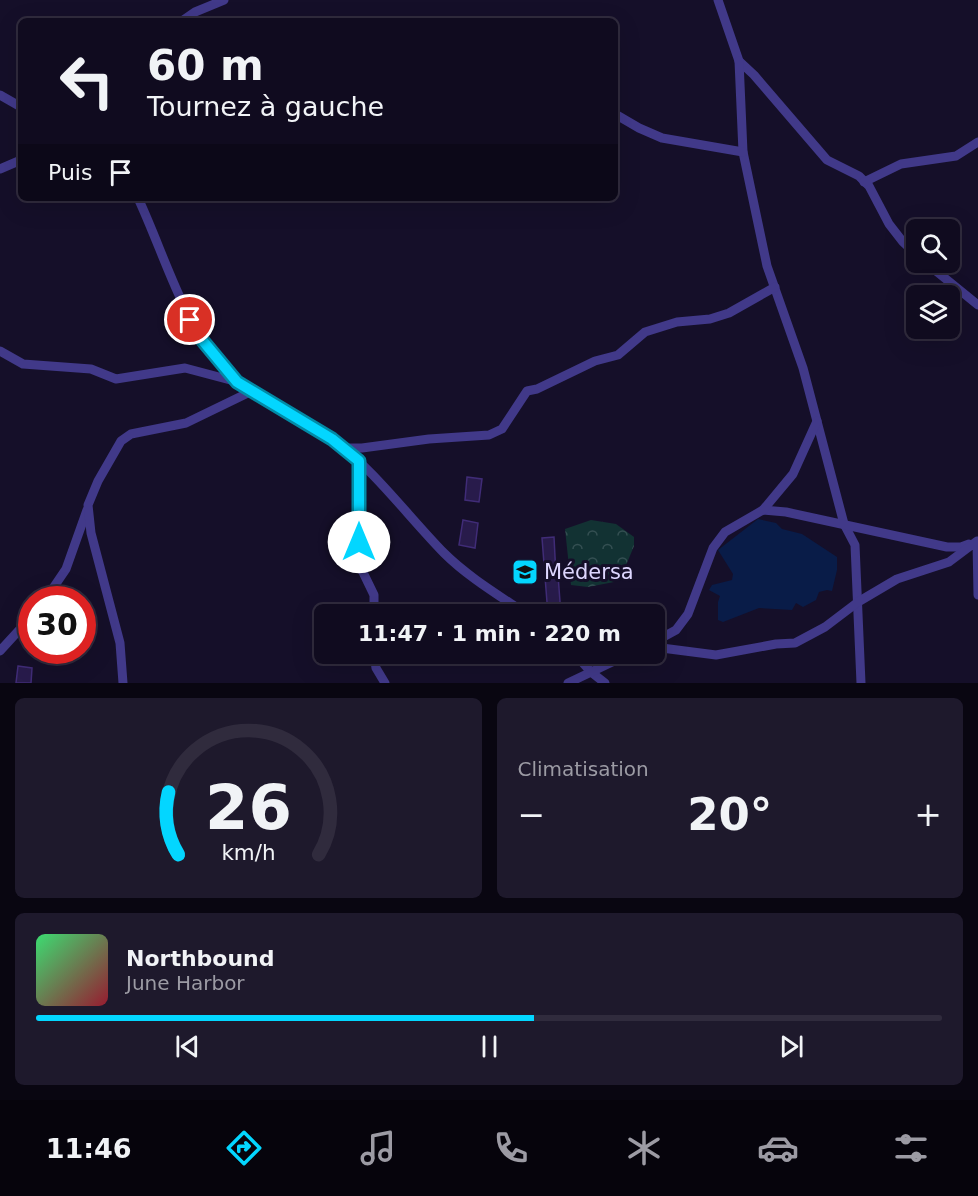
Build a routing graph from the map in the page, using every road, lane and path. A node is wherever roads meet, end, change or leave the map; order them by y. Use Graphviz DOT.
graph roads {
  1 [pos="224,0"];
  2 [pos="718,0"];
  3 [pos="186,18"];
  4 [pos="739,61"];
  5 [pos="0,95"];
  6 [pos="18,105"];
  7 [pos="618,116"];
  8 [pos="978,142"];
  9 [pos="743,152"];
  10 [pos="18,161"];
  11 [pos="0,169"];
  12 [pos="864,182"];
  13 [pos="139,201"];
  14 [pos="906,245"];
  15 [pos="939,273"];
  16 [pos="775,287"];
  17 [pos="978,305"];
  18 [pos="0,351"];
  19 [pos="237,382"];
  20 [pos="252,391"];
  21 [pos="818,421"];
  22 [pos="343,448"];
  23 [pos="359,461"];
  24 [pos="88,505"];
  25 [pos="763,510"];
  26 [pos="844,524"];
  27 [pos="977,541"];
  28 [pos="54,586"];
  29 [pos="978,595"];
  30 [pos="858,602"];
  31 [pos="374,604"];
  32 [pos="512,604"];
  33 [pos="18,631"];
  34 [pos="665,636"];
  35 [pos="665,648"];
  36 [pos="0,651"];
  37 [pos="375,664"];
  38 [pos="584,664"];
  39 [pos="608,664"];
  40 [pos="591,672"];
  41 [pos="123,683"];
  42 [pos="386,683"];
  43 [pos="568,683"];
  44 [pos="605,683"];
  45 [pos="861,683"];
  1 -- 3 [label="street"];
  2 -- 4 [label="street"];
  4 -- 9 [label="street"];
  4 -- 12 [label="street"];
  5 -- 6 [label="street"];
  7 -- 9 [label="street"];
  8 -- 12 [label="street"];
  9 -- 16 [label="street"];
  10 -- 11 [label="street"];
  12 -- 14 [label="street"];
  13 -- 19 [label="street"];
  15 -- 17 [label="street"];
  16 -- 21 [label="street"];
  16 -- 22 [label="street"];
  18 -- 19 [label="street"];
  19 -- 20 [label="street"];
  20 -- 22 [label="street"];
  20 -- 24 [label="street"];
  21 -- 25 [label="street"];
  21 -- 26 [label="street"];
  22 -- 23 [label="street"];
  23 -- 31 [label="street"];
  23 -- 32 [label="street"];
  24 -- 28 [label="street"];
  24 -- 41 [label="street"];
  25 -- 26 [label="street"];
  25 -- 34 [label="street"];
  26 -- 27 [label="street"];
  26 -- 30 [label="street"];
  27 -- 29 [label="street"];
  27 -- 30 [label="street"];
  30 -- 35 [label="street"];
  30 -- 45 [label="street"];
  33 -- 36 [label="street"];
  37 -- 42 [label="street"];
  38 -- 40 [label="street"];
  39 -- 40 [label="street"];
  40 -- 43 [label="street"];
  40 -- 44 [label="street"];
}
